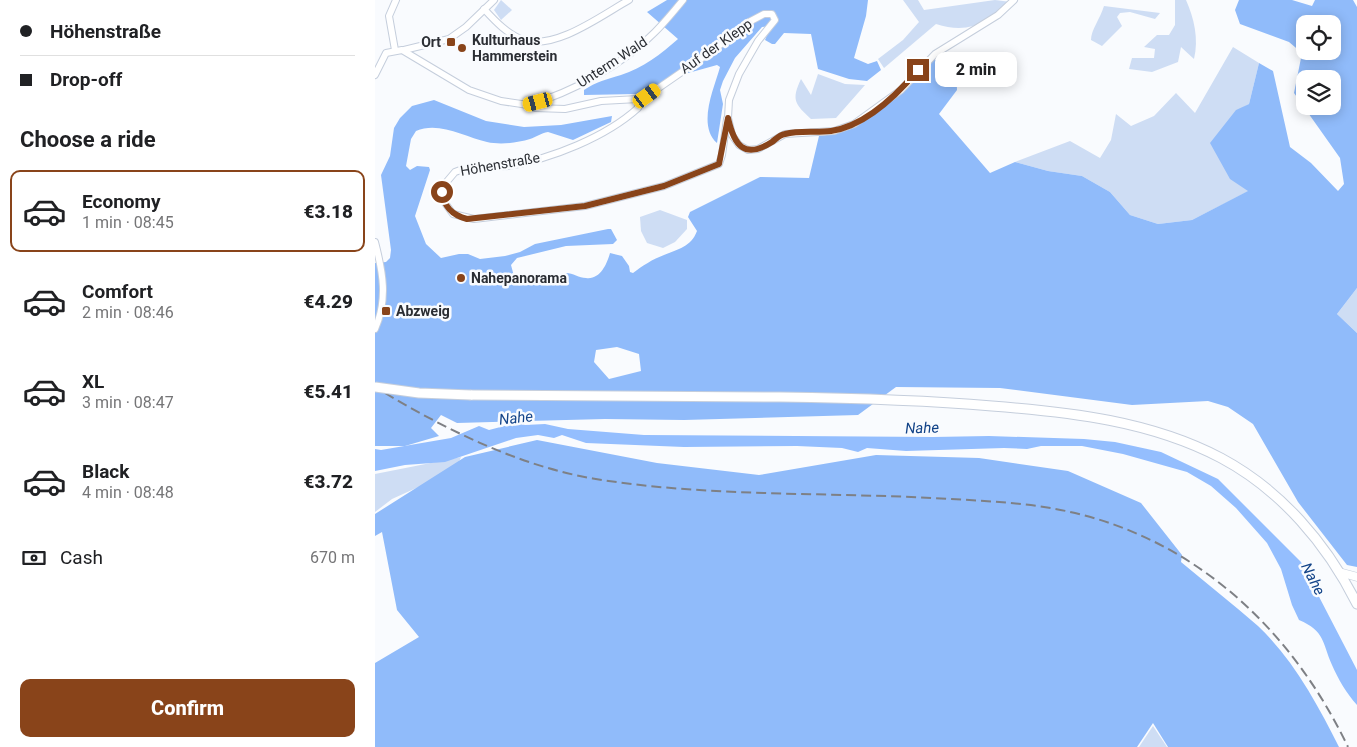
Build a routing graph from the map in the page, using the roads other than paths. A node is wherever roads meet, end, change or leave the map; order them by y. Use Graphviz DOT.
graph roads {
  1 [pos="396,0"];
  2 [pos="495,0"];
  3 [pos="629,0"];
  4 [pos="683,0"];
  5 [pos="1014,0"];
  6 [pos="484,9"];
  7 [pos="395,50"];
  8 [pos="404,50"];
  9 [pos="375,75"];
  10 [pos="638,99"];
  11 [pos="528,105"];
  12 [pos="728,118"];
  13 [pos="719,164"];
  14 [pos="375,242"];
  15 [pos="383,306"];
  16 [pos="375,314"];
  17 [pos="375,329"];
  18 [pos="375,387"];
  19 [pos="1339,572"];
  20 [pos="1357,577"];
  21 [pos="1355,590"];
  22 [pos="1357,604"];
  1 -- 7 [label="street"];
  2 -- 6 [label="street"];
  3 -- 6 [label="street"];
  4 -- 11 [label="street, Unterm Wald"];
  5 -- 12 [label="street, Auf der Klepp"];
  6 -- 8 [label="street"];
  7 -- 8 [label="street"];
  7 -- 9 [label="street"];
  8 -- 11 [label="street"];
  10 -- 11 [label="street"];
  10 -- 12 [label="street, Auf der Klepp"];
  10 -- 13 [label="street, Höhenstraße"];
  12 -- 13 [label="street, Auf der Klepp"];
  14 -- 15 [label="street"];
  15 -- 16 [label="street"];
  15 -- 17 [label="street"];
  18 -- 19 [label="main road, bridge"];
  19 -- 20 [label="street"];
  19 -- 21 [label="main road"];
  21 -- 22 [label="main road"];
}
